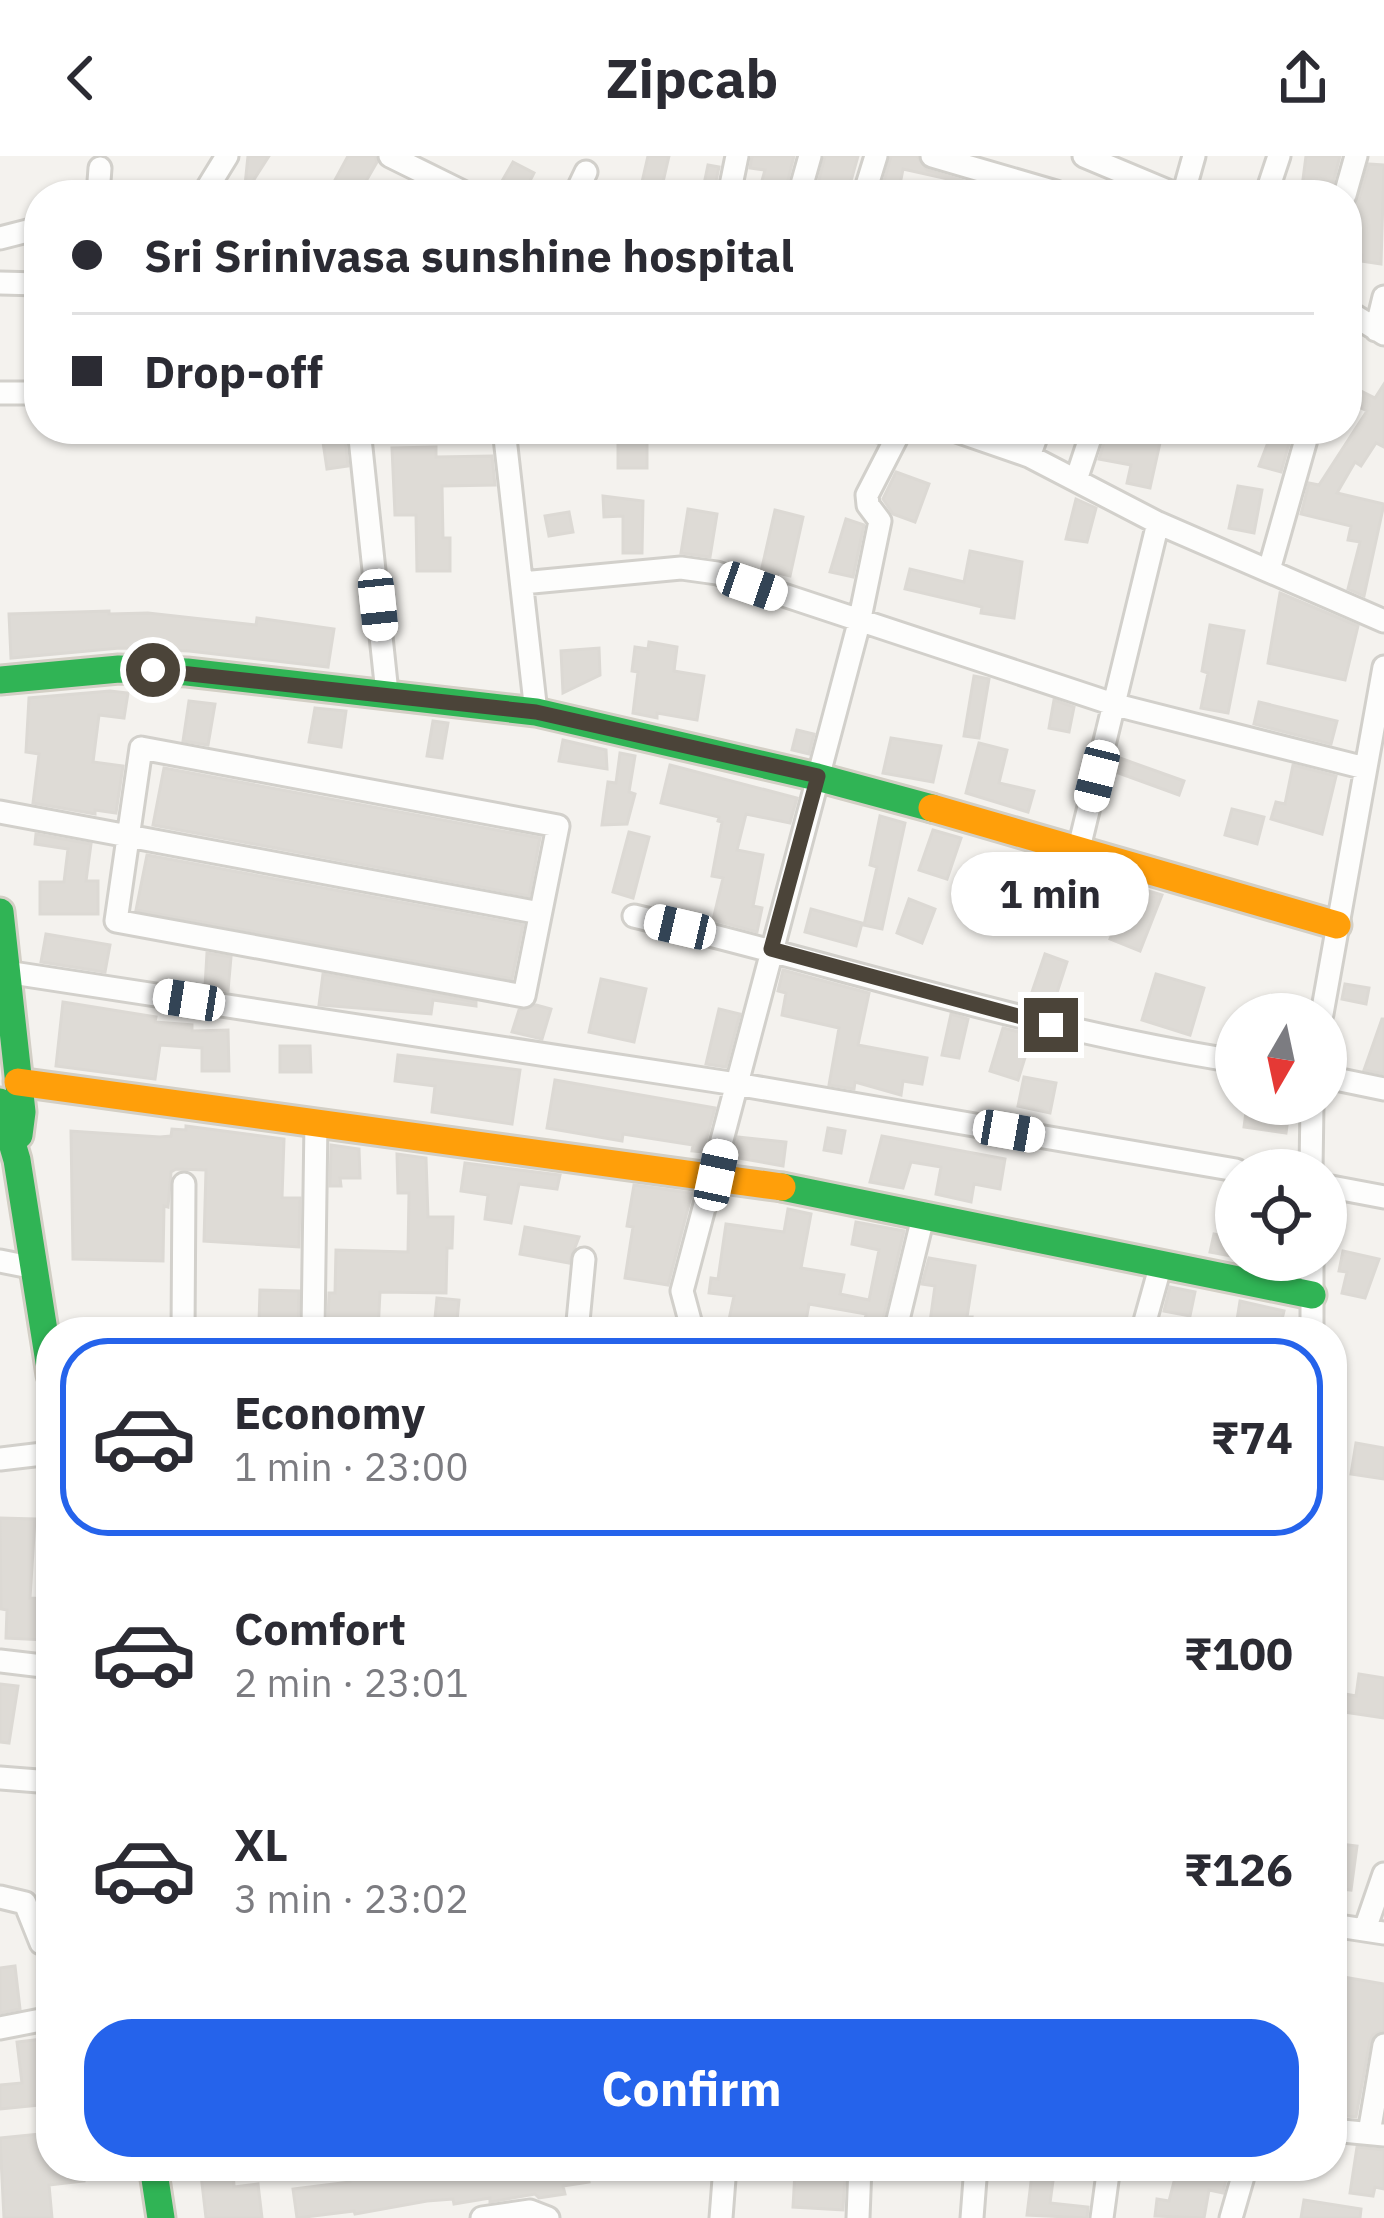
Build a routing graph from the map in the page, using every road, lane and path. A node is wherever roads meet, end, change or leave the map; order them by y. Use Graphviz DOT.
graph roads {
  1 [pos="390,156"];
  2 [pos="932,156"];
  3 [pos="1084,156"];
  4 [pos="965,160"];
  5 [pos="1114,161"];
  6 [pos="100,168"];
  7 [pos="586,172"];
  8 [pos="99,180"];
  9 [pos="439,180"];
  10 [pos="582,180"];
  11 [pos="989,180"];
  12 [pos="1151,180"];
  13 [pos="1384,297"];
  14 [pos="1380,332"];
  15 [pos="361,444"];
  16 [pos="506,444"];
  17 [pos="893,444"];
  18 [pos="994,444"];
  19 [pos="1033,444"];
  20 [pos="1088,444"];
  21 [pos="1305,444"];
  22 [pos="1029,456"];
  23 [pos="1076,480"];
  24 [pos="1158,523"];
  25 [pos="1268,570"];
  26 [pos="522,583"];
  27 [pos="1384,621"];
  28 [pos="859,623"];
  29 [pos="1384,667"];
  30 [pos="0,680"];
  31 [pos="387,693"];
  32 [pos="1115,705"];
  33 [pos="536,712"];
  34 [pos="1365,768"];
  35 [pos="818,776"];
  36 [pos="0,812"];
  37 [pos="128,836"];
  38 [pos="1079,848"];
  39 [pos="0,912"];
  40 [pos="540,913"];
  41 [pos="634,916"];
  42 [pos="1337,925"];
  43 [pos="771,949"];
  44 [pos="7,972"];
  45 [pos="1326,993"];
  46 [pos="1215,1057"];
  47 [pos="1347,1081"];
  48 [pos="736,1084"];
  49 [pos="1384,1089"];
  50 [pos="8,1104"];
  51 [pos="316,1121"];
  52 [pos="1215,1166"];
  53 [pos="716,1175"];
  54 [pos="184,1184"];
  55 [pos="1347,1190"];
  56 [pos="1384,1197"];
  57 [pos="924,1213"];
  58 [pos="584,1258"];
  59 [pos="0,1261"];
  60 [pos="1161,1264"];
  61 [pos="34,1268"];
  62 [pos="1312,1281"];
  63 [pos="1312,1294"];
  64 [pos="42,1317"];
  65 [pos="183,1317"];
  66 [pos="314,1317"];
  67 [pos="578,1317"];
  68 [pos="689,1317"];
  69 [pos="899,1317"];
  70 [pos="1146,1317"];
  71 [pos="1312,1317"];
  72 [pos="36,1455"];
  73 [pos="0,1460"];
  74 [pos="0,1661"];
  75 [pos="36,1665"];
  76 [pos="0,1778"];
  77 [pos="36,1781"];
  78 [pos="1384,1874"];
  79 [pos="0,1897"];
  80 [pos="36,1930"];
  81 [pos="1375,1931"];
  82 [pos="36,2021"];
  83 [pos="0,2029"];
  84 [pos="1384,2045"];
  85 [pos="1376,2134"];
  86 [pos="156,2181"];
  87 [pos="724,2181"];
  88 [pos="859,2181"];
  89 [pos="975,2181"];
  90 [pos="1107,2181"];
  91 [pos="1242,2181"];
  92 [pos="161,2218"];
  93 [pos="482,2218"];
  94 [pos="548,2218"];
  95 [pos="721,2218"];
  96 [pos="857,2218"];
  97 [pos="972,2218"];
  98 [pos="1102,2218"];
  99 [pos="1231,2218"];
  1 -- 9 [label="street"];
  2 -- 4 [label="street"];
  3 -- 5 [label="street"];
  4 -- 11 [label="street"];
  5 -- 12 [label="street"];
  6 -- 8 [label="street"];
  7 -- 10 [label="street"];
  13 -- 14 [label="street"];
  15 -- 31 [label="street"];
  16 -- 26 [label="street"];
  17 -- 28 [label="street"];
  18 -- 22 [label="street"];
  19 -- 22 [label="street"];
  20 -- 23 [label="street"];
  21 -- 25 [label="street"];
  22 -- 23 [label="street"];
  23 -- 24 [label="street"];
  24 -- 25 [label="street"];
  24 -- 32 [label="street"];
  25 -- 27 [label="street"];
  26 -- 28 [label="street"];
  26 -- 33 [label="street"];
  28 -- 32 [label="street"];
  28 -- 35 [label="street"];
  29 -- 34 [label="street"];
  30 -- 31 [label="main road"];
  31 -- 33 [label="main road"];
  32 -- 34 [label="street"];
  32 -- 38 [label="street"];
  33 -- 35 [label="main road"];
  34 -- 42 [label="street"];
  35 -- 38 [label="main road"];
  35 -- 43 [label="street"];
  36 -- 37 [label="street"];
  37 -- 40 [label="street"];
  37 -- 40 [label="street"];
  37 -- 40 [label="street"];
  38 -- 42 [label="main road"];
  39 -- 44 [label="main road"];
  41 -- 43 [label="street"];
  42 -- 45 [label="street"];
  43 -- 46 [label="street"];
  43 -- 48 [label="street"];
  44 -- 48 [label="street"];
  44 -- 50 [label="main road"];
  47 -- 49 [label="street"];
  48 -- 52 [label="street"];
  48 -- 53 [label="street"];
  50 -- 51 [label="main road"];
  50 -- 61 [label="main road"];
  51 -- 53 [label="main road"];
  51 -- 66 [label="street"];
  53 -- 57 [label="main road"];
  53 -- 68 [label="street"];
  54 -- 65 [label="street"];
  55 -- 56 [label="street"];
  57 -- 60 [label="main road"];
  57 -- 69 [label="street"];
  58 -- 67 [label="street"];
  59 -- 61 [label="street"];
  60 -- 63 [label="main road"];
  60 -- 70 [label="street"];
  61 -- 64 [label="main road"];
  62 -- 63 [label="street"];
  63 -- 71 [label="street"];
  72 -- 73 [label="street"];
  74 -- 75 [label="street"];
  76 -- 77 [label="street"];
  78 -- 81 [label="street"];
  79 -- 80 [label="street"];
  82 -- 83 [label="street"];
  84 -- 85 [label="street"];
  86 -- 92 [label="main road"];
  87 -- 95 [label="street"];
  88 -- 96 [label="street"];
  89 -- 97 [label="street"];
  90 -- 98 [label="street"];
  91 -- 99 [label="street"];
  93 -- 94 [label="street"];
}
